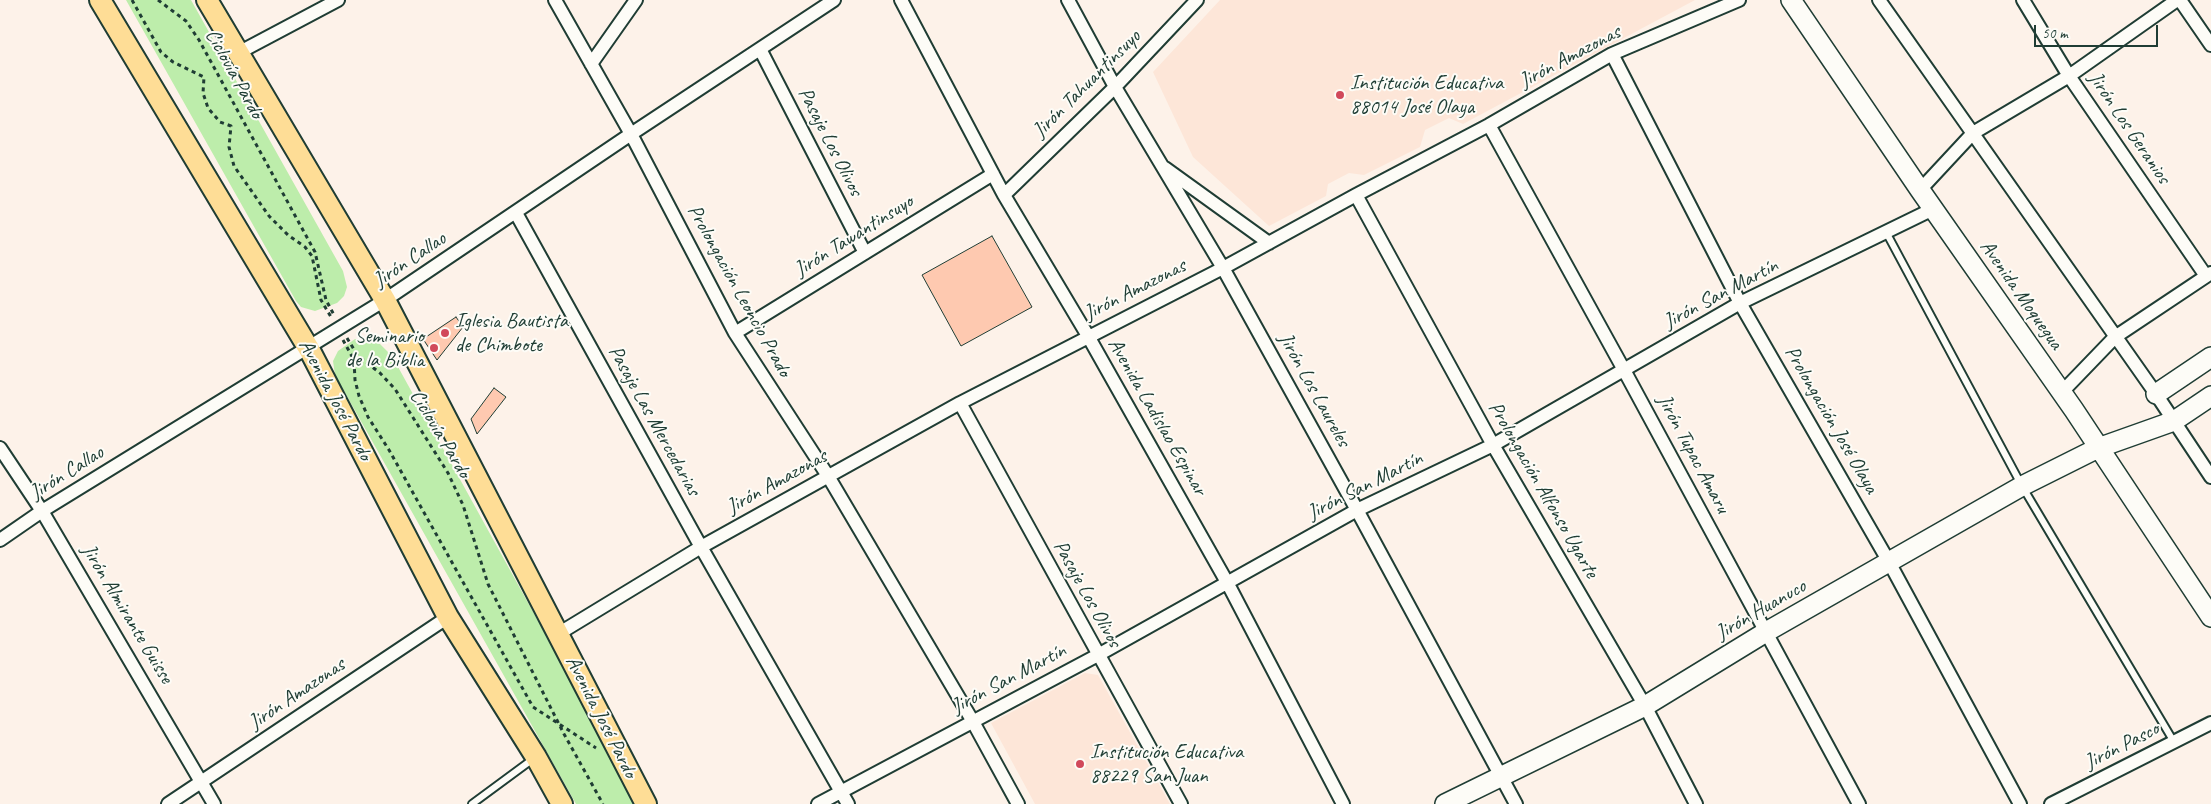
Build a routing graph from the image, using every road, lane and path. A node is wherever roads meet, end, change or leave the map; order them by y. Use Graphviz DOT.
graph roads {
  1 [pos="100,0"];
  2 [pos="132,0"];
  3 [pos="158,0"];
  4 [pos="207,0"];
  5 [pos="338,0"];
  6 [pos="555,0"];
  7 [pos="636,0"];
  8 [pos="834,0"];
  9 [pos="901,0"];
  10 [pos="1068,0"];
  11 [pos="1197,0"];
  12 [pos="1739,0"];
  13 [pos="1791,0"];
  14 [pos="1879,0"];
  15 [pos="2023,0"];
  16 [pos="2179,0"];
  17 [pos="2211,45"];
  18 [pos="760,49"];
  19 [pos="238,53"];
  20 [pos="1612,54"];
  21 [pos="591,64"];
  22 [pos="2069,76"];
  23 [pos="1115,87"];
  24 [pos="1489,125"];
  25 [pos="1973,133"];
  26 [pos="631,134"];
  27 [pos="1161,165"];
  28 [pos="993,174"];
  29 [pos="1920,190"];
  30 [pos="1356,195"];
  31 [pos="1004,196"];
  32 [pos="1933,209"];
  33 [pos="516,213"];
  34 [pos="1886,232"];
  35 [pos="1269,243"];
  36 [pos="865,253"];
  37 [pos="1223,268"];
  38 [pos="2209,274"];
  39 [pos="386,300"];
  40 [pos="1740,303"];
  41 [pos="340,329"];
  42 [pos="735,333"];
  43 [pos="1088,336"];
  44 [pos="2115,337"];
  45 [pos="309,348"];
  46 [pos="2211,357"];
  47 [pos="1624,370"];
  48 [pos="2062,392"];
  49 [pos="2156,394"];
  50 [pos="2211,396"];
  51 [pos="960,403"];
  52 [pos="2174,421"];
  53 [pos="1494,445"];
  54 [pos="0,448"];
  55 [pos="2098,448"];
  56 [pos="828,476"];
  57 [pos="2211,477"];
  58 [pos="2022,486"];
  59 [pos="1357,510"];
  60 [pos="42,511"];
  61 [pos="0,540"];
  62 [pos="701,547"];
  63 [pos="1890,562"];
  64 [pos="1228,584"];
  65 [pos="448,617"];
  66 [pos="2211,617"];
  67 [pos="1766,632"];
  68 [pos="558,634"];
  69 [pos="1098,655"];
  70 [pos="1645,706"];
  71 [pos="972,720"];
  72 [pos="2211,723"];
  73 [pos="559,724"];
  74 [pos="2174,742"];
  75 [pos="536,756"];
  76 [pos="600,756"];
  77 [pos="1500,776"];
  78 [pos="202,781"];
  79 [pos="842,792"];
  80 [pos="168,804"];
  81 [pos="214,804"];
  82 [pos="472,804"];
  83 [pos="562,804"];
  84 [pos="603,804"];
  85 [pos="646,804"];
  86 [pos="818,804"];
  87 [pos="848,804"];
  88 [pos="1018,804"];
  89 [pos="1181,804"];
  90 [pos="1343,804"];
  91 [pos="1445,804"];
  92 [pos="1516,804"];
  93 [pos="1696,804"];
  94 [pos="1859,804"];
  95 [pos="2020,804"];
  96 [pos="2051,804"];
  1 -- 45 [label="main road, Avenida José Pardo"];
  2 -- 41 [label="path"];
  3 -- 41 [label="path, Ciclovía Pardo"];
  4 -- 19 [label="main road, Avenida José Pardo"];
  5 -- 19 [label="street"];
  6 -- 21 [label="street, Prolongación Leoncio Prado"];
  7 -- 21 [label="street"];
  8 -- 18 [label="street, Jirón Callao"];
  9 -- 28 [label="street, Avenida Ladislao Espinar"];
  10 -- 23 [label="street, Jirón Los Laureles"];
  11 -- 23 [label="street, Jirón Tahuantinsuyo"];
  12 -- 20 [label="street, Jirón Amazonas"];
  13 -- 29 [label="main road, Avenida Moquegua"];
  14 -- 25 [label="street"];
  15 -- 22 [label="street, Jirón Los Geranios"];
  16 -- 17 [label="street"];
  16 -- 22 [label="street"];
  18 -- 26 [label="street, Jirón Callao"];
  18 -- 36 [label="street, Pasaje Los Olivos"];
  19 -- 39 [label="main road, Avenida José Pardo"];
  20 -- 24 [label="street, Jirón Amazonas"];
  20 -- 40 [label="street, Prolongación José Olaya"];
  21 -- 26 [label="street, Prolongación Leoncio Prado"];
  22 -- 25 [label="street"];
  22 -- 38 [label="street, Jirón Los Geranios"];
  23 -- 27 [label="street, Jirón Los Laureles"];
  23 -- 31 [label="street, Jirón Tahuantinsuyo"];
  24 -- 30 [label="street, Jirón Amazonas"];
  24 -- 47 [label="street, Jirón Tupac Amaru"];
  25 -- 29 [label="street"];
  25 -- 44 [label="street"];
  26 -- 33 [label="street, Jirón Callao"];
  26 -- 42 [label="street, Prolongación Leoncio Prado"];
  27 -- 35 [label="street"];
  27 -- 37 [label="street, Jirón Los Laureles"];
  28 -- 31 [label="street, Avenida Ladislao Espinar"];
  28 -- 36 [label="street, Jirón Tawantinsuyo"];
  29 -- 32 [label="main road, Avenida Moquegua"];
  30 -- 35 [label="street, Jirón Amazonas"];
  30 -- 53 [label="street, Prolongación Alfonso Ugarte"];
  31 -- 43 [label="street, Avenida Ladislao Espinar"];
  32 -- 34 [label="street, Jirón San Martín"];
  32 -- 48 [label="main road, Avenida Moquegua"];
  33 -- 39 [label="street, Jirón Callao"];
  33 -- 62 [label="street, Pasaje Las Mercedarias"];
  34 -- 40 [label="street, Jirón San Martín"];
  34 -- 58 [label="lane"];
  35 -- 37 [label="street, Jirón Amazonas"];
  36 -- 42 [label="street, Jirón Tawantinsuyo"];
  37 -- 43 [label="street, Jirón Amazonas"];
  37 -- 59 [label="street, Jirón Los Laureles"];
  38 -- 44 [label="street"];
  39 -- 41 [label="street, Jirón Callao"];
  39 -- 68 [label="main road, Avenida José Pardo"];
  40 -- 47 [label="street, Jirón San Martín"];
  40 -- 63 [label="street, Prolongación José Olaya"];
  41 -- 45 [label="street, Jirón Callao"];
  41 -- 73 [label="path, Ciclovía Pardo"];
  41 -- 73 [label="path"];
  42 -- 56 [label="street, Prolongación Leoncio Prado"];
  43 -- 51 [label="street, Jirón Amazonas"];
  43 -- 64 [label="street, Avenida Ladislao Espinar"];
  44 -- 48 [label="street"];
  44 -- 49 [label="street"];
  45 -- 60 [label="street, Jirón Callao"];
  45 -- 65 [label="main road, Avenida José Pardo"];
  46 -- 49 [label="main road"];
  47 -- 53 [label="street, Jirón San Martín"];
  47 -- 67 [label="street, Jirón Tupac Amaru"];
  48 -- 55 [label="main road, Avenida Moquegua"];
  49 -- 52 [label="street"];
  50 -- 52 [label="main road, Jirón Huanuco"];
  51 -- 56 [label="street, Jirón Amazonas"];
  51 -- 69 [label="street, Pasaje Los Olivos"];
  52 -- 55 [label="main road, Jirón Huanuco"];
  52 -- 57 [label="street"];
  53 -- 59 [label="street, Jirón San Martín"];
  53 -- 70 [label="street, Prolongación Alfonso Ugarte"];
  54 -- 60 [label="street, Jirón Almirante Guisse"];
  55 -- 58 [label="main road, Jirón Huanuco"];
  55 -- 66 [label="main road, Avenida Moquegua"];
  56 -- 62 [label="street, Jirón Amazonas"];
  56 -- 71 [label="street, Prolongación Leoncio Prado"];
  58 -- 63 [label="main road, Jirón Huanuco"];
  58 -- 74 [label="lane"];
  59 -- 64 [label="street, Jirón San Martín"];
  59 -- 77 [label="street, Jirón Los Laureles"];
  60 -- 61 [label="street, Jirón Callao"];
  60 -- 78 [label="street, Jirón Almirante Guisse"];
  62 -- 68 [label="street, Jirón Amazonas"];
  62 -- 79 [label="street, Pasaje Las Mercedarias"];
  63 -- 67 [label="main road, Jirón Huanuco"];
  63 -- 95 [label="street, Prolongación José Olaya"];
  64 -- 69 [label="street, Jirón San Martín"];
  64 -- 90 [label="street, Avenida Ladislao Espinar"];
  65 -- 75 [label="main road, Avenida José Pardo"];
  65 -- 78 [label="street, Jirón Amazonas"];
  67 -- 70 [label="main road, Jirón Huanuco"];
  67 -- 94 [label="street, Jirón Tupac Amaru"];
  68 -- 85 [label="main road, Avenida José Pardo"];
  69 -- 71 [label="street, Jirón San Martín"];
  69 -- 89 [label="street, Pasaje Los Olivos"];
  70 -- 77 [label="main road, Jirón Huanuco"];
  70 -- 93 [label="street, Prolongación Alfonso Ugarte"];
  71 -- 79 [label="street, Jirón San Martín"];
  71 -- 88 [label="street, Prolongación Leoncio Prado"];
  72 -- 74 [label="street, Jirón Pasco"];
  73 -- 76 [label="path"];
  73 -- 84 [label="path, Ciclovía Pardo"];
  74 -- 96 [label="street, Jirón Pasco"];
  75 -- 82 [label="lane"];
  75 -- 83 [label="main road, Avenida José Pardo"];
  77 -- 91 [label="main road, Jirón Huanuco"];
  77 -- 92 [label="street, Jirón Los Laureles"];
  78 -- 80 [label="street, Jirón Amazonas"];
  78 -- 81 [label="street, Jirón Almirante Guisse"];
  79 -- 86 [label="street, Jirón San Martín"];
  79 -- 87 [label="street, Pasaje Las Mercedarias"];
}
